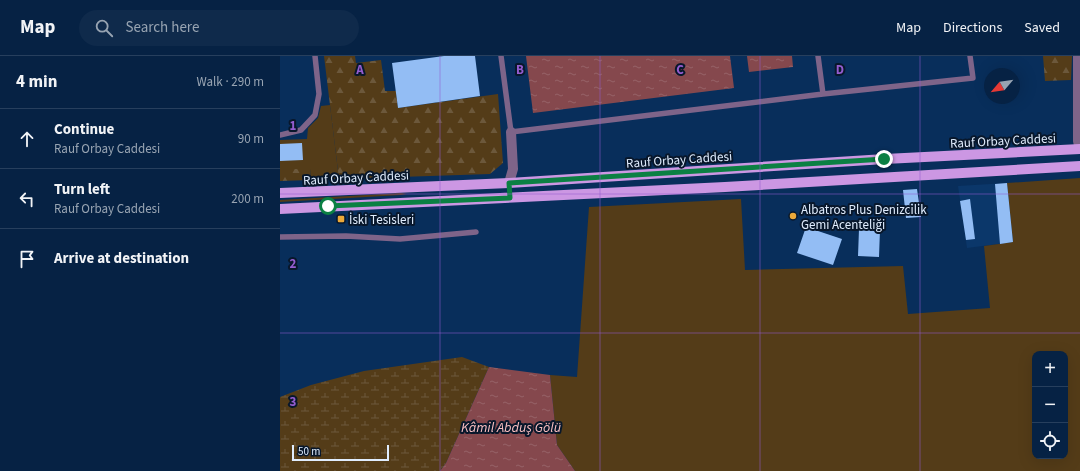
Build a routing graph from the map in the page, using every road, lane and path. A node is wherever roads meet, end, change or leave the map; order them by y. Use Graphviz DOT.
graph roads {
  1 [pos="315,56"];
  2 [pos="502,56"];
  3 [pos="818,56"];
  4 [pos="970,56"];
  5 [pos="1078,56"];
  6 [pos="823,94"];
  7 [pos="511,132"];
  8 [pos="280,135"];
  9 [pos="1080,149"];
  10 [pos="1080,166"];
  11 [pos="509,183"];
  12 [pos="280,193"];
  13 [pos="510,198"];
  14 [pos="280,208"];
  15 [pos="476,232"];
  16 [pos="280,237"];
  1 -- 8 [label="lane"];
  2 -- 7 [label="lane"];
  3 -- 6 [label="lane"];
  4 -- 6 [label="lane"];
  5 -- 9 [label="street"];
  6 -- 7 [label="lane"];
  7 -- 11 [label="street"];
  9 -- 11 [label="main road, Rauf Orbay Caddesi"];
  10 -- 13 [label="main road"];
  11 -- 12 [label="main road, Rauf Orbay Caddesi"];
  11 -- 13 [label="main road"];
  13 -- 14 [label="main road"];
  15 -- 16 [label="lane"];
}
